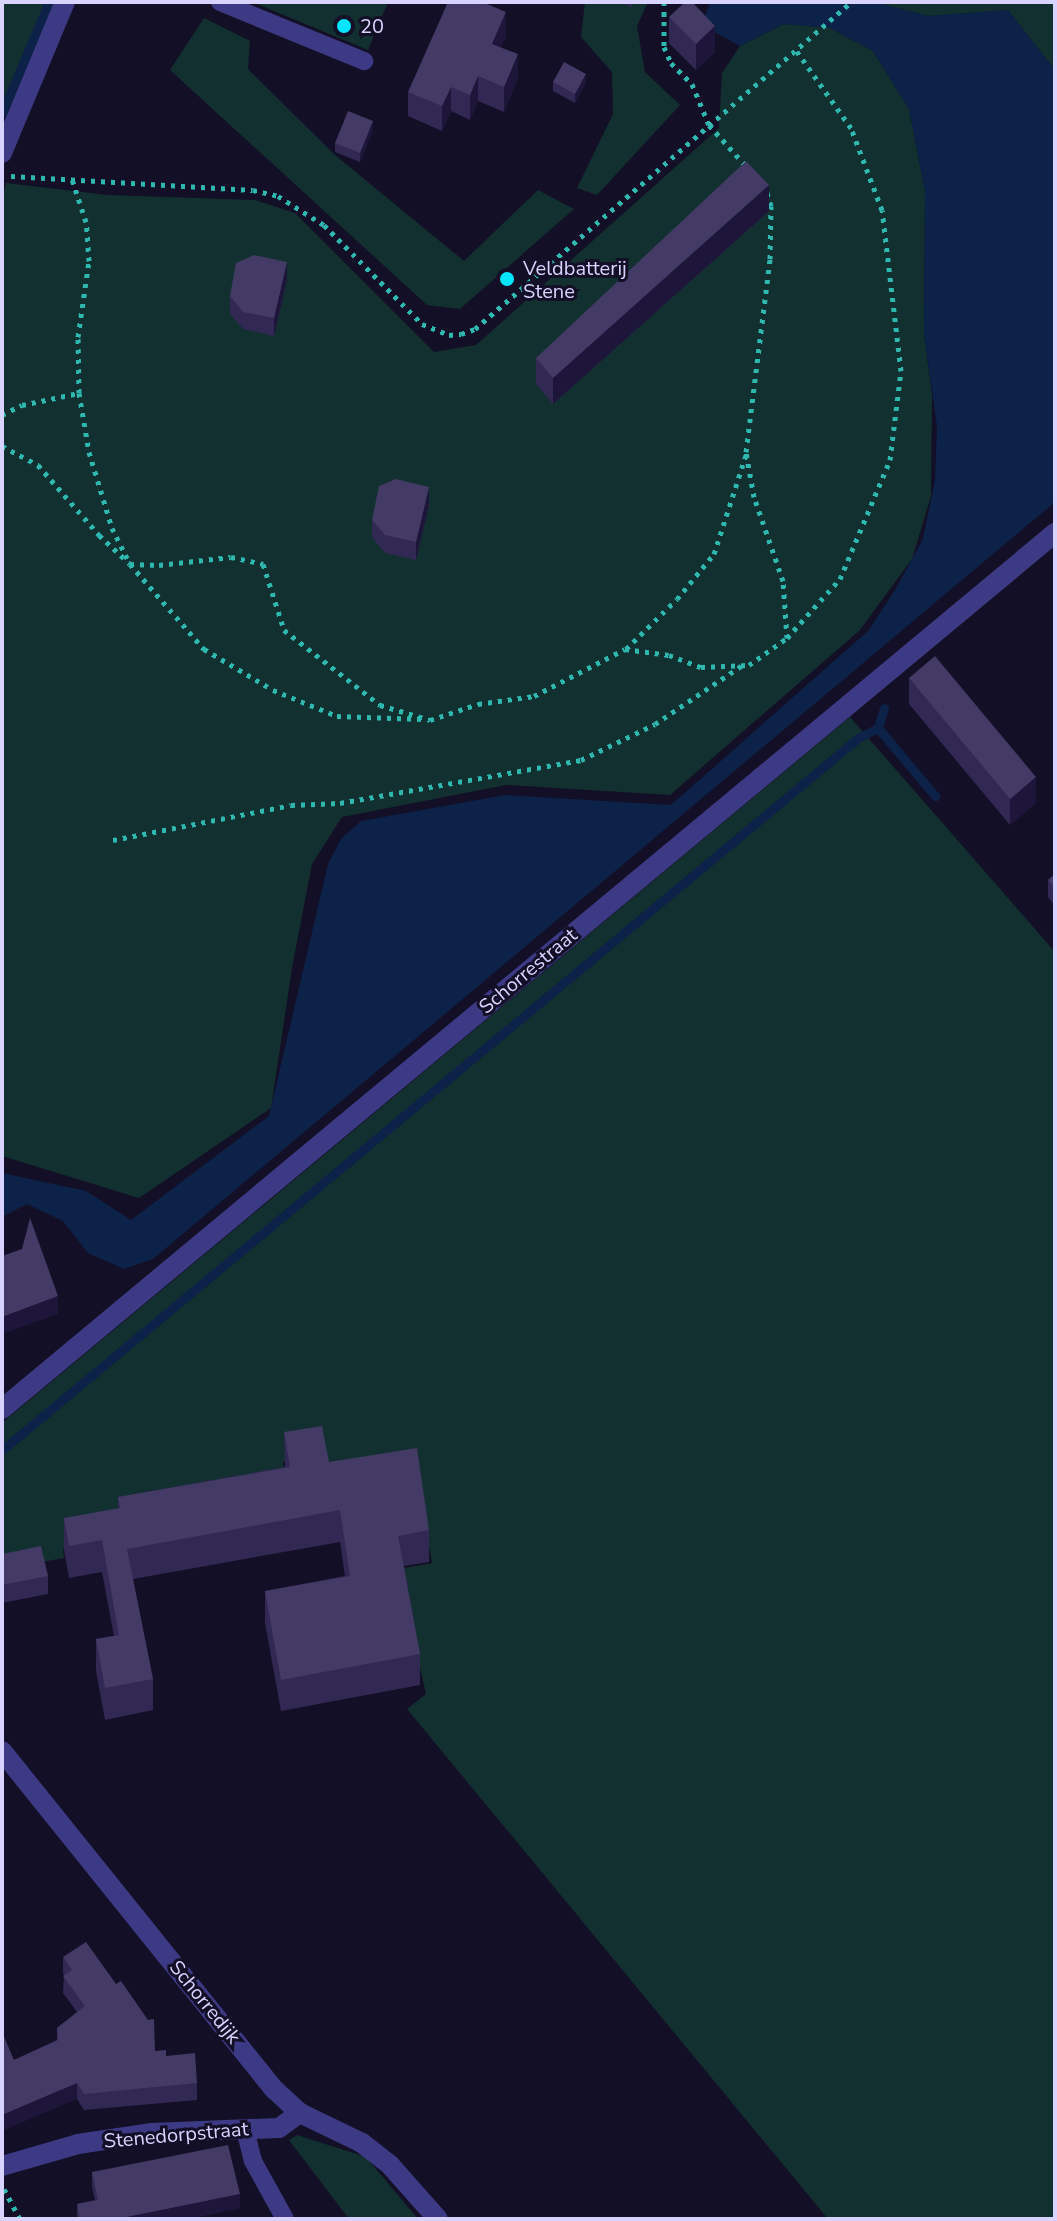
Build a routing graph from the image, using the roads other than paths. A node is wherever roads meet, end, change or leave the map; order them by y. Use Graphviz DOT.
graph roads {
  1 [pos="65,2"];
  2 [pos="220,2"];
  3 [pos="364,61"];
  4 [pos="2,153"];
  5 [pos="1055,533"];
  6 [pos="2,1409"];
  7 [pos="2,1751"];
  8 [pos="300,2113"];
  9 [pos="245,2129"];
  10 [pos="2,2166"];
  11 [pos="285,2219"];
  12 [pos="438,2219"];
  1 -- 4 [label="street"];
  2 -- 3 [label="lane"];
  5 -- 6 [label="street, Schorrestraat"];
  7 -- 8 [label="street, Schorredijk"];
  8 -- 9 [label="street, Stenedorpstraat"];
  8 -- 12 [label="street, Schorredijk"];
  9 -- 10 [label="street, Stenedorpstraat"];
  9 -- 11 [label="lane"];
}
